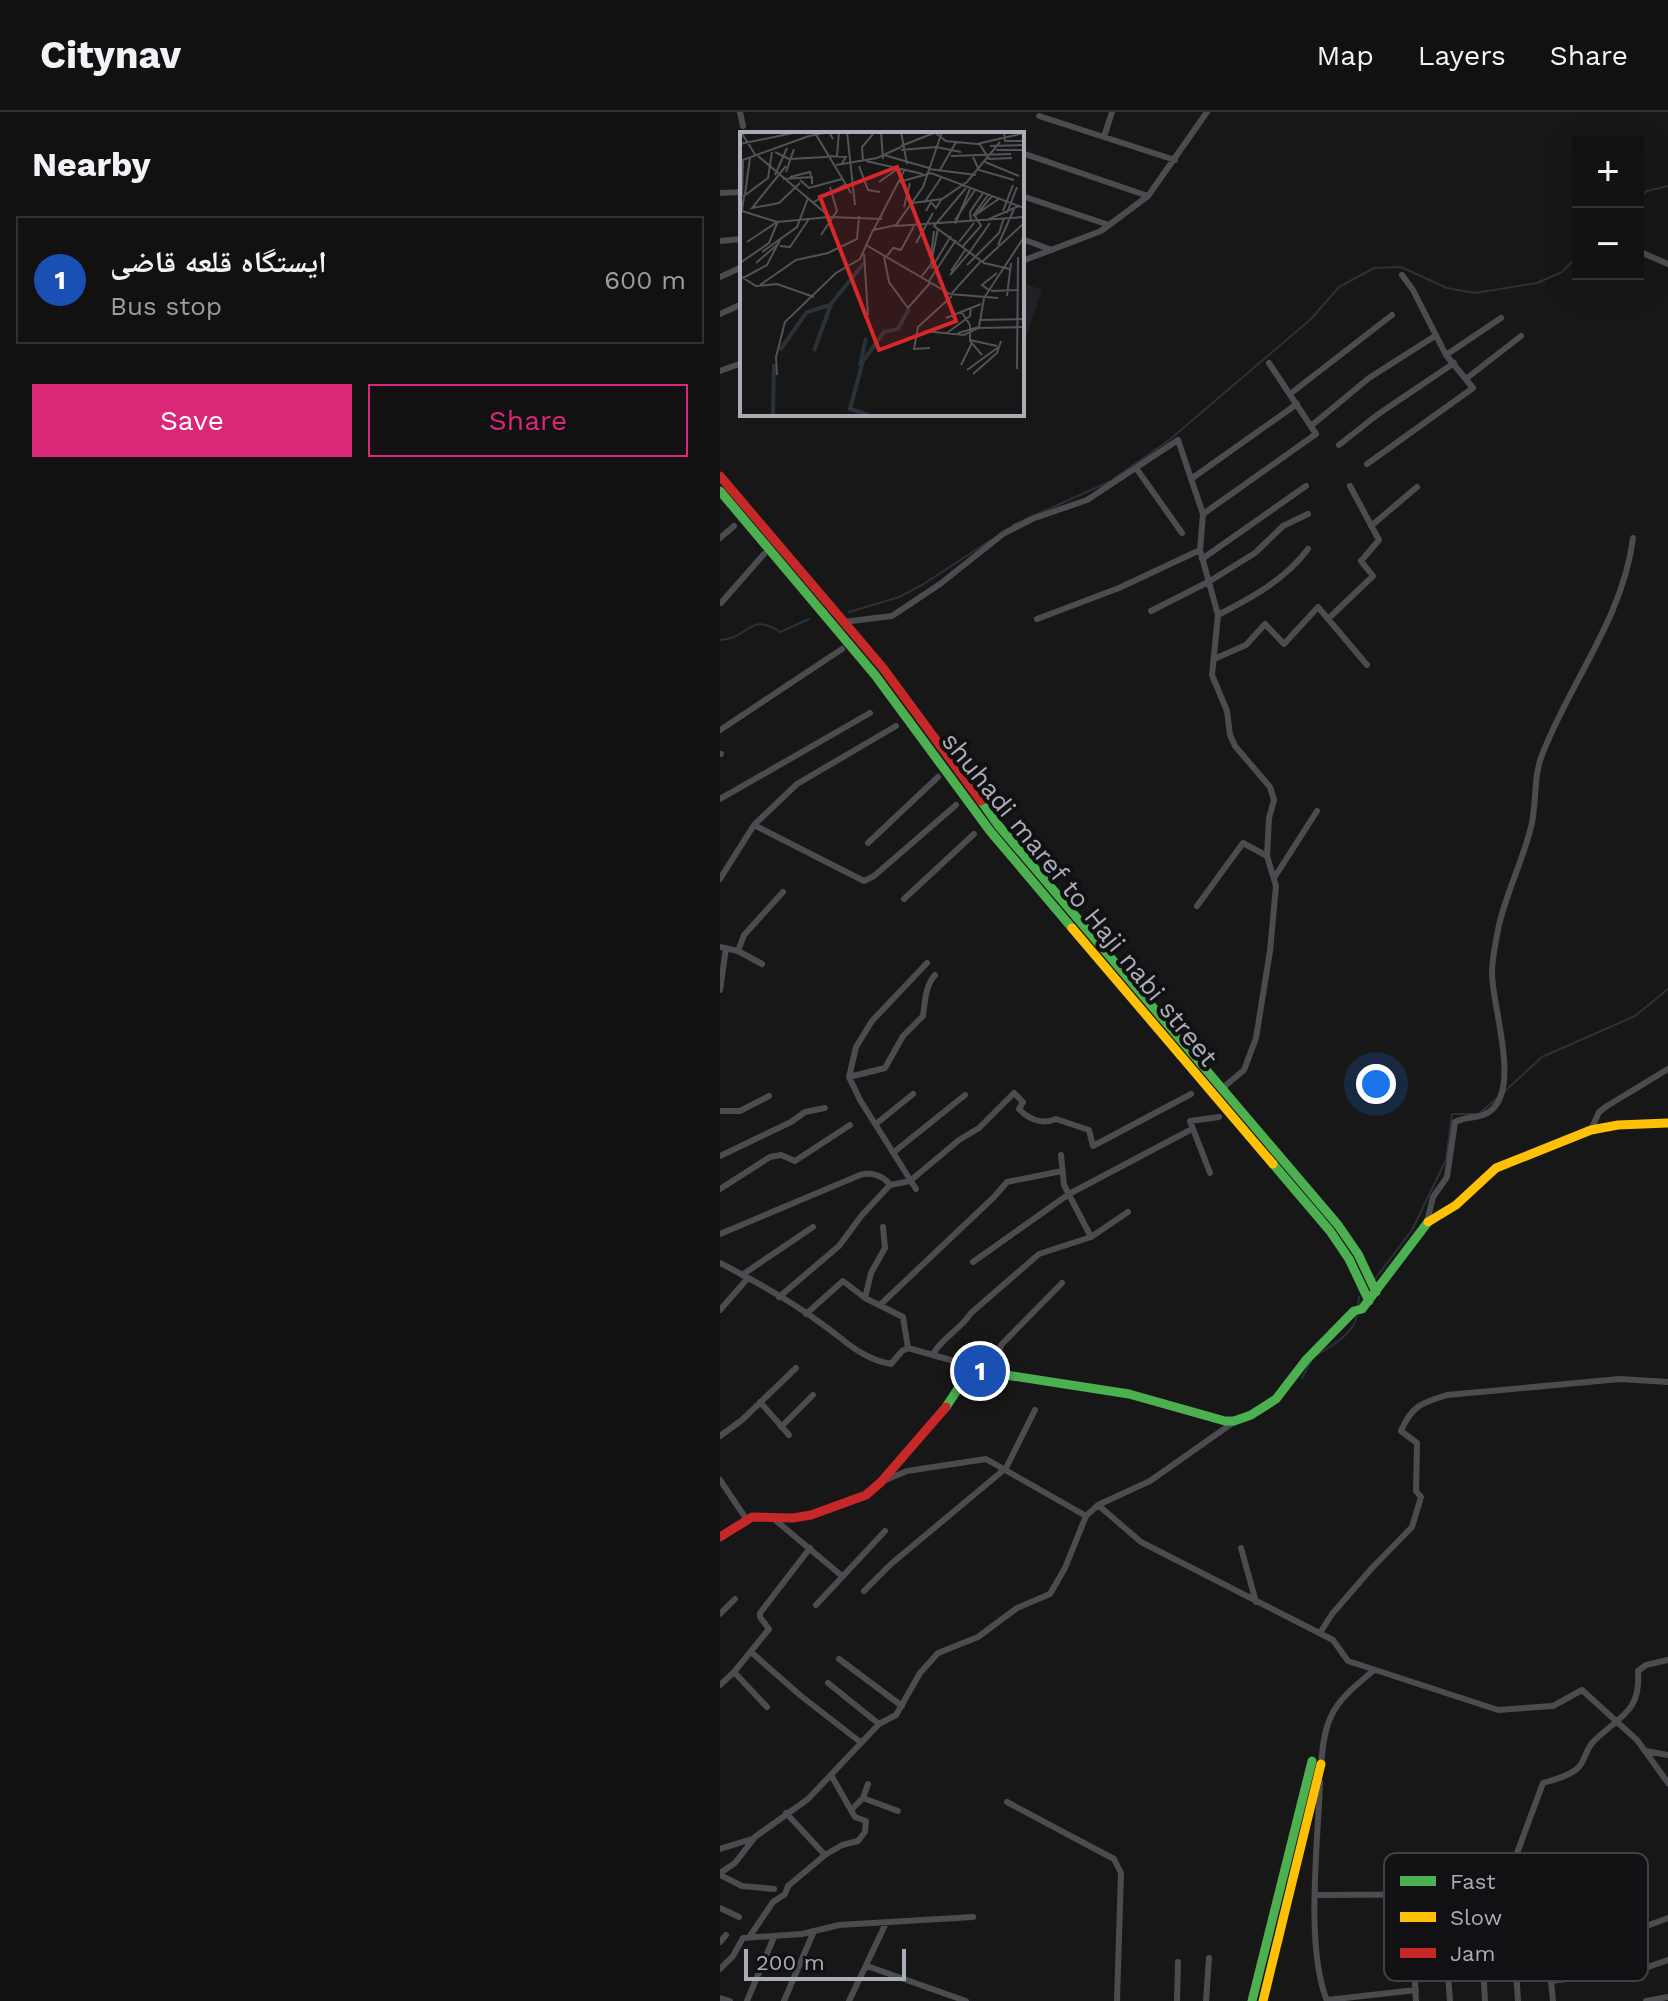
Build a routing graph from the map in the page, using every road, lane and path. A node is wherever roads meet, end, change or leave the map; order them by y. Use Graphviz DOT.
graph roads {
  1 [pos="740,112"];
  2 [pos="1112,112"];
  3 [pos="1207,112"];
  4 [pos="1039,116"];
  5 [pos="743,126"];
  6 [pos="1104,137"];
  7 [pos="1024,154"];
  8 [pos="1175,160"];
  9 [pos="740,192"];
  10 [pos="720,193"];
  11 [pos="1148,196"];
  12 [pos="1024,197"];
  13 [pos="1109,225"];
  14 [pos="740,239"];
  15 [pos="1024,240"];
  16 [pos="720,241"];
  17 [pos="1052,250"];
  18 [pos="1644,254"];
  19 [pos="1024,260"];
  20 [pos="1668,264"];
  21 [pos="740,268"];
  22 [pos="1402,275"];
  23 [pos="720,277"];
  24 [pos="740,305"];
  25 [pos="720,314"];
  26 [pos="1392,315"];
  27 [pos="1501,318"];
  28 [pos="1435,336"];
  29 [pos="1521,336"];
  30 [pos="1446,355"];
  31 [pos="1269,363"];
  32 [pos="1454,363"];
  33 [pos="740,364"];
  34 [pos="720,371"];
  35 [pos="1467,378"];
  36 [pos="1290,394"];
  37 [pos="1297,404"];
  38 [pos="1311,426"];
  39 [pos="1339,445"];
  40 [pos="1367,464"];
  41 [pos="1136,468"];
  42 [pos="720,476"];
  43 [pos="1191,479"];
  44 [pos="1306,486"];
  45 [pos="1350,486"];
  46 [pos="1417,487"];
  47 [pos="720,491"];
  48 [pos="1203,514"];
  49 [pos="1308,514"];
  50 [pos="734,526"];
  51 [pos="1371,526"];
  52 [pos="1182,533"];
  53 [pos="720,538"];
  54 [pos="1633,538"];
  55 [pos="1308,549"];
  56 [pos="1200,550"];
  57 [pos="764,554"];
  58 [pos="1202,559"];
  59 [pos="1210,581"];
  60 [pos="721,603"];
  61 [pos="1151,611"];
  62 [pos="1218,615"];
  63 [pos="1329,618"];
  64 [pos="1037,619"];
  65 [pos="843,622"];
  66 [pos="842,649"];
  67 [pos="1214,659"];
  68 [pos="1367,665"];
  69 [pos="870,713"];
  70 [pos="896,726"];
  71 [pos="720,730"];
  72 [pos="938,777"];
  73 [pos="720,799"];
  74 [pos="956,805"];
  75 [pos="1317,811"];
  76 [pos="754,825"];
  77 [pos="974,834"];
  78 [pos="868,843"];
  79 [pos="1267,856"];
  80 [pos="1274,878"];
  81 [pos="720,879"];
  82 [pos="783,892"];
  83 [pos="904,899"];
  84 [pos="1197,906"];
  85 [pos="723,948"];
  86 [pos="738,951"];
  87 [pos="927,963"];
  88 [pos="762,964"];
  89 [pos="935,975"];
  90 [pos="720,990"];
  91 [pos="1668,1069"];
  92 [pos="849,1077"];
  93 [pos="1225,1086"];
  94 [pos="913,1094"];
  95 [pos="1191,1094"];
  96 [pos="965,1095"];
  97 [pos="769,1096"];
  98 [pos="825,1108"];
  99 [pos="720,1111"];
  100 [pos="1219,1117"];
  101 [pos="1668,1123"];
  102 [pos="876,1124"];
  103 [pos="850,1125"];
  104 [pos="1192,1129"];
  105 [pos="1591,1130"];
  106 [pos="894,1152"];
  107 [pos="1061,1155"];
  108 [pos="720,1156"];
  109 [pos="1062,1171"];
  110 [pos="1210,1173"];
  111 [pos="910,1181"];
  112 [pos="890,1185"];
  113 [pos="720,1189"];
  114 [pos="916,1189"];
  115 [pos="1069,1194"];
  116 [pos="1128,1212"];
  117 [pos="1427,1222"];
  118 [pos="813,1227"];
  119 [pos="883,1227"];
  120 [pos="720,1234"];
  121 [pos="1091,1237"];
  122 [pos="973,1262"];
  123 [pos="720,1263"];
  124 [pos="745,1277"];
  125 [pos="1062,1283"];
  126 [pos="779,1297"];
  127 [pos="865,1298"];
  128 [pos="1365,1303"];
  129 [pos="880,1305"];
  130 [pos="720,1310"];
  131 [pos="806,1314"];
  132 [pos="908,1348"];
  133 [pos="933,1354"];
  134 [pos="796,1368"];
  135 [pos="980,1371"];
  136 [pos="992,1373"];
  137 [pos="1668,1382"];
  138 [pos="813,1395"];
  139 [pos="760,1402"];
  140 [pos="1035,1410"];
  141 [pos="1234,1422"];
  142 [pos="781,1427"];
  143 [pos="789,1435"];
  144 [pos="720,1436"];
  145 [pos="1006,1468"];
  146 [pos="720,1480"];
  147 [pos="881,1482"];
  148 [pos="1098,1505"];
  149 [pos="770,1516"];
  150 [pos="1086,1516"];
  151 [pos="747,1520"];
  152 [pos="885,1531"];
  153 [pos="720,1537"];
  154 [pos="810,1548"];
  155 [pos="1241,1548"];
  156 [pos="842,1576"];
  157 [pos="864,1591"];
  158 [pos="735,1599"];
  159 [pos="1256,1602"];
  160 [pos="816,1605"];
  161 [pos="720,1614"];
  162 [pos="1320,1633"];
  163 [pos="751,1652"];
  164 [pos="839,1659"];
  165 [pos="1668,1660"];
  166 [pos="1373,1671"];
  167 [pos="734,1672"];
  168 [pos="722,1681"];
  169 [pos="828,1683"];
  170 [pos="902,1706"];
  171 [pos="767,1707"];
  172 [pos="1620,1721"];
  173 [pos="879,1724"];
  174 [pos="859,1741"];
  175 [pos="1646,1751"];
  176 [pos="1668,1755"];
  177 [pos="1316,1762"];
  178 [pos="831,1775"];
  179 [pos="1668,1783"];
  180 [pos="868,1784"];
  181 [pos="863,1798"];
  182 [pos="1007,1802"];
  183 [pos="851,1810"];
  184 [pos="898,1811"];
  185 [pos="786,1813"];
  186 [pos="755,1837"];
  187 [pos="720,1849"];
  188 [pos="1517,1853"];
  189 [pos="825,1855"];
  190 [pos="720,1874"];
  191 [pos="774,1889"];
  192 [pos="1316,1895"];
  193 [pos="1384,1896"];
  194 [pos="720,1908"];
  195 [pos="739,1917"];
  196 [pos="973,1917"];
  197 [pos="1668,1918"];
  198 [pos="886,1923"];
  199 [pos="1648,1925"];
  200 [pos="815,1931"];
  201 [pos="726,1935"];
  202 [pos="750,1936"];
  203 [pos="774,1937"];
  204 [pos="720,1942"];
  205 [pos="1209,1958"];
  206 [pos="1668,1960"];
  207 [pos="1178,1962"];
  208 [pos="867,1966"];
  209 [pos="1648,1966"];
  210 [pos="720,1969"];
  211 [pos="1415,1981"];
  212 [pos="1448,1981"];
  213 [pos="1484,1981"];
  214 [pos="1517,1981"];
  215 [pos="1551,1981"];
  216 [pos="1416,1990"];
  217 [pos="1668,1997"];
  218 [pos="721,1999"];
  219 [pos="730,2001"];
  220 [pos="747,2001"];
  221 [pos="784,2001"];
  222 [pos="849,2001"];
  223 [pos="966,2001"];
  224 [pos="1117,2001"];
  225 [pos="1177,2001"];
  226 [pos="1206,2001"];
  227 [pos="1252,2001"];
  228 [pos="1263,2001"];
  229 [pos="1327,2001"];
  230 [pos="1416,2001"];
  231 [pos="1450,2001"];
  232 [pos="1485,2001"];
  233 [pos="1518,2001"];
  234 [pos="1553,2001"];
  235 [pos="1646,2001"];
  1 -- 5 [label="street"];
  2 -- 6 [label="street"];
  3 -- 8 [label="street"];
  4 -- 6 [label="street"];
  6 -- 8 [label="street"];
  7 -- 11 [label="street"];
  8 -- 11 [label="street"];
  9 -- 10 [label="street"];
  11 -- 13 [label="street"];
  12 -- 13 [label="street"];
  13 -- 17 [label="street"];
  14 -- 16 [label="street"];
  15 -- 17 [label="street"];
  17 -- 19 [label="street"];
  18 -- 20 [label="street"];
  21 -- 23 [label="street"];
  22 -- 28 [label="street"];
  24 -- 25 [label="street"];
  26 -- 36 [label="street"];
  27 -- 30 [label="street"];
  28 -- 30 [label="street"];
  28 -- 38 [label="street"];
  29 -- 35 [label="street"];
  30 -- 32 [label="street"];
  31 -- 36 [label="street"];
  32 -- 35 [label="street"];
  32 -- 39 [label="street"];
  33 -- 34 [label="street"];
  35 -- 40 [label="street"];
  36 -- 37 [label="street"];
  37 -- 38 [label="street"];
  37 -- 43 [label="street"];
  38 -- 48 [label="street"];
  41 -- 43 [label="street"];
  41 -- 52 [label="street"];
  41 -- 65 [label="street"];
  42 -- 65 [label="main road"];
  43 -- 48 [label="street"];
  44 -- 58 [label="street"];
  45 -- 51 [label="street"];
  46 -- 51 [label="street"];
  47 -- 128 [label="main road, shuhadi maref to Haji nabi street"];
  48 -- 56 [label="street"];
  49 -- 59 [label="street"];
  50 -- 53 [label="street"];
  51 -- 63 [label="street"];
  54 -- 117 [label="street"];
  55 -- 62 [label="street"];
  56 -- 58 [label="street"];
  56 -- 64 [label="street"];
  57 -- 60 [label="street"];
  58 -- 59 [label="street"];
  59 -- 61 [label="street"];
  59 -- 62 [label="street"];
  62 -- 67 [label="street"];
  63 -- 67 [label="street"];
  63 -- 68 [label="street"];
  65 -- 128 [label="main road"];
  66 -- 71 [label="street"];
  67 -- 79 [label="street"];
  69 -- 73 [label="street"];
  70 -- 76 [label="street"];
  72 -- 78 [label="street"];
  74 -- 76 [label="street"];
  75 -- 80 [label="street"];
  76 -- 81 [label="street"];
  77 -- 83 [label="street"];
  79 -- 80 [label="street"];
  79 -- 84 [label="street"];
  80 -- 93 [label="street"];
  82 -- 86 [label="street"];
  85 -- 86 [label="street"];
  85 -- 90 [label="street"];
  86 -- 88 [label="street"];
  87 -- 92 [label="street"];
  89 -- 92 [label="street"];
  91 -- 105 [label="street"];
  92 -- 102 [label="street"];
  94 -- 102 [label="street"];
  95 -- 111 [label="street"];
  96 -- 106 [label="street"];
  97 -- 99 [label="street"];
  98 -- 108 [label="street"];
  100 -- 104 [label="street"];
  101 -- 105 [label="main road"];
  102 -- 106 [label="street"];
  103 -- 113 [label="street"];
  104 -- 110 [label="street"];
  104 -- 115 [label="street"];
  105 -- 117 [label="main road"];
  106 -- 111 [label="street"];
  107 -- 109 [label="street"];
  109 -- 115 [label="street"];
  109 -- 129 [label="street"];
  111 -- 112 [label="street"];
  111 -- 114 [label="street"];
  112 -- 120 [label="street"];
  112 -- 126 [label="street"];
  115 -- 121 [label="street"];
  115 -- 122 [label="street"];
  116 -- 121 [label="street"];
  117 -- 128 [label="main road"];
  118 -- 124 [label="street"];
  119 -- 127 [label="street"];
  121 -- 133 [label="street"];
  123 -- 124 [label="street"];
  124 -- 126 [label="street"];
  124 -- 130 [label="street"];
  125 -- 136 [label="street"];
  126 -- 131 [label="street"];
  127 -- 129 [label="street"];
  127 -- 131 [label="street"];
  128 -- 141 [label="main road"];
  129 -- 132 [label="street"];
  131 -- 132 [label="street"];
  132 -- 133 [label="street"];
  133 -- 135 [label="street"];
  134 -- 139 [label="street"];
  135 -- 136 [label="main road"];
  135 -- 147 [label="main road"];
  136 -- 141 [label="main road"];
  137 -- 162 [label="street"];
  138 -- 142 [label="street"];
  139 -- 142 [label="street"];
  139 -- 144 [label="street"];
  140 -- 145 [label="street"];
  141 -- 148 [label="street"];
  142 -- 143 [label="street"];
  145 -- 147 [label="street"];
  145 -- 150 [label="street"];
  145 -- 157 [label="street"];
  146 -- 151 [label="street"];
  147 -- 149 [label="main road"];
  148 -- 150 [label="street"];
  148 -- 159 [label="street"];
  149 -- 151 [label="main road"];
  149 -- 154 [label="street"];
  150 -- 170 [label="street"];
  151 -- 153 [label="main road"];
  152 -- 156 [label="street"];
  154 -- 156 [label="street"];
  154 -- 163 [label="street"];
  155 -- 159 [label="street"];
  156 -- 160 [label="street"];
  158 -- 161 [label="street"];
  159 -- 162 [label="street"];
  162 -- 166 [label="street"];
  163 -- 167 [label="street"];
  163 -- 174 [label="street"];
  164 -- 170 [label="street"];
  165 -- 172 [label="street"];
  166 -- 172 [label="street"];
  166 -- 177 [label="street"];
  167 -- 168 [label="street"];
  167 -- 171 [label="street"];
  169 -- 173 [label="street"];
  170 -- 173 [label="street"];
  172 -- 175 [label="street"];
  172 -- 188 [label="street"];
  173 -- 174 [label="street"];
  174 -- 178 [label="street"];
  175 -- 176 [label="street"];
  175 -- 179 [label="street"];
  177 -- 192 [label="street"];
  177 -- 227 [label="main road"];
  177 -- 228 [label="main road"];
  178 -- 183 [label="street"];
  178 -- 185 [label="street"];
  180 -- 181 [label="street"];
  181 -- 183 [label="street"];
  181 -- 184 [label="street"];
  182 -- 224 [label="street"];
  183 -- 189 [label="street"];
  185 -- 186 [label="street"];
  185 -- 189 [label="street"];
  186 -- 187 [label="street"];
  186 -- 190 [label="street"];
  189 -- 202 [label="street"];
  190 -- 191 [label="street"];
  192 -- 193 [label="street"];
  192 -- 229 [label="street"];
  194 -- 195 [label="street"];
  196 -- 198 [label="street"];
  197 -- 199 [label="street"];
  198 -- 200 [label="street"];
  198 -- 208 [label="street"];
  200 -- 203 [label="street"];
  200 -- 221 [label="street"];
  201 -- 204 [label="street"];
  202 -- 203 [label="street"];
  202 -- 210 [label="street"];
  203 -- 220 [label="street"];
  205 -- 226 [label="street"];
  206 -- 209 [label="street"];
  207 -- 225 [label="street"];
  208 -- 222 [label="street"];
  208 -- 223 [label="street"];
  211 -- 216 [label="street"];
  212 -- 231 [label="street"];
  213 -- 232 [label="street"];
  214 -- 233 [label="street"];
  215 -- 234 [label="street"];
  216 -- 229 [label="street"];
  216 -- 230 [label="street"];
  217 -- 235 [label="street"];
  218 -- 219 [label="street"];
}
